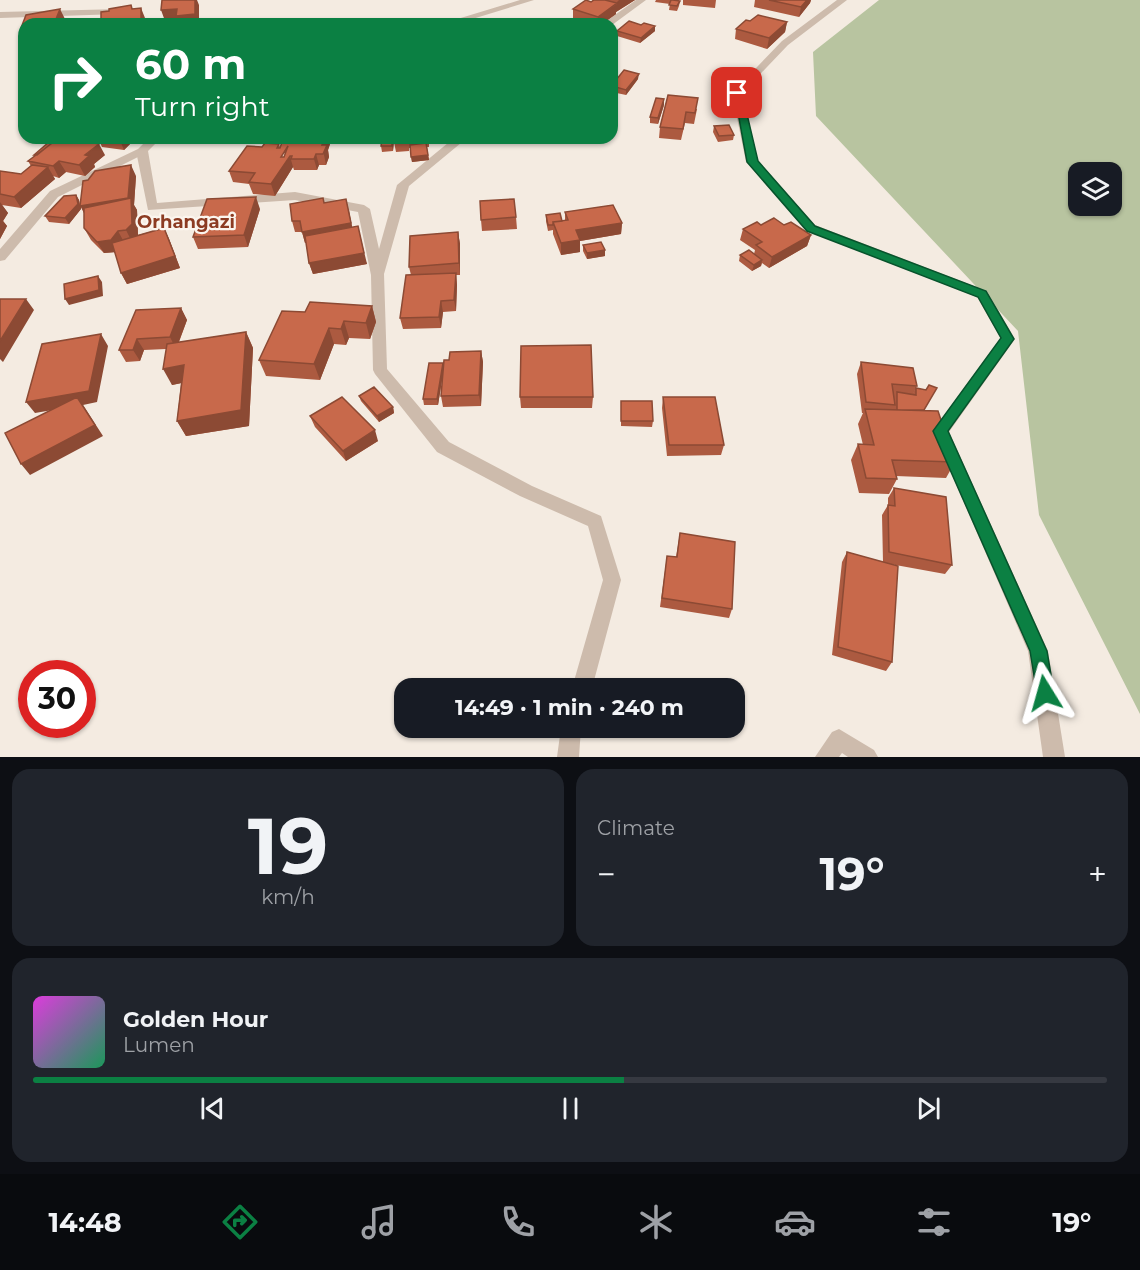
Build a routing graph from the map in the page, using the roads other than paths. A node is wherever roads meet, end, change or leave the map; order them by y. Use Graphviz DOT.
graph roads {
  1 [pos="530,0"];
  2 [pos="642,0"];
  3 [pos="843,0"];
  4 [pos="119,12"];
  5 [pos="0,15"];
  6 [pos="467,18"];
  7 [pos="616,18"];
  8 [pos="149,144"];
  9 [pos="454,144"];
  10 [pos="142,151"];
  11 [pos="0,257"];
  12 [pos="378,275"];
  13 [pos="585,678"];
  14 [pos="570,738"];
  15 [pos="568,757"];
  16 [pos="826,757"];
  17 [pos="867,757"];
  18 [pos="1054,757"];
  1 -- 6 [label="street"];
  2 -- 7 [label="street"];
  3 -- 18 [label="street"];
  4 -- 5 [label="street"];
  8 -- 10 [label="street"];
  9 -- 12 [label="street"];
  10 -- 11 [label="street"];
  10 -- 12 [label="street"];
  12 -- 13 [label="street"];
  14 -- 15 [label="street"];
  16 -- 17 [label="street"];
}
